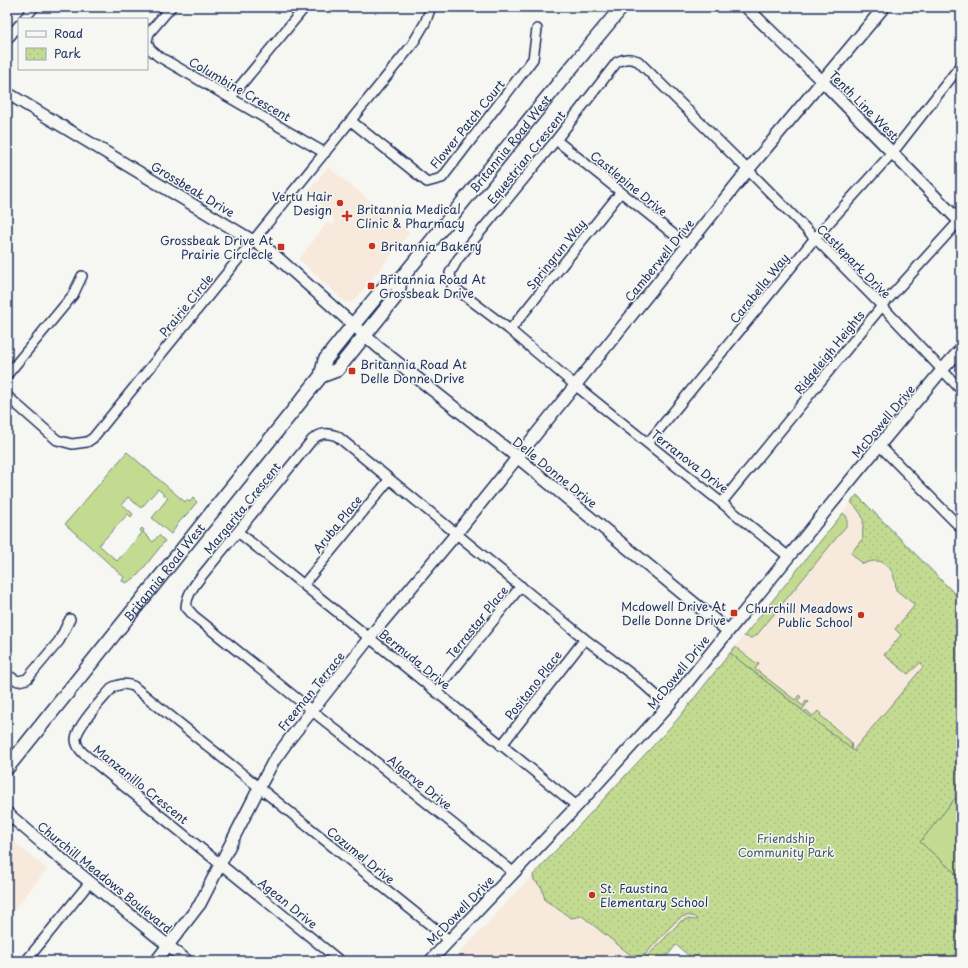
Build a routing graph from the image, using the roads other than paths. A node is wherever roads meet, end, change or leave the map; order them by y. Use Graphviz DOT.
graph roads {
  1 [pos="34,7"];
  2 [pos="171,7"];
  3 [pos="305,7"];
  4 [pos="431,7"];
  5 [pos="622,7"];
  6 [pos="746,7"];
  7 [pos="884,7"];
  8 [pos="25,18"];
  9 [pos="18,26"];
  10 [pos="537,29"];
  11 [pos="148,39"];
  12 [pos="7,40"];
  13 [pos="148,44"];
  14 [pos="961,64"];
  15 [pos="822,81"];
  16 [pos="7,93"];
  17 [pos="231,97"];
  18 [pos="351,121"];
  19 [pos="556,140"];
  20 [pos="893,152"];
  21 [pos="325,153"];
  22 [pos="748,170"];
  23 [pos="621,192"];
  24 [pos="960,221"];
  25 [pos="815,238"];
  26 [pos="254,241"];
  27 [pos="687,245"];
  28 [pos="82,276"];
  29 [pos="400,280"];
  30 [pos="882,306"];
  31 [pos="353,326"];
  32 [pos="510,330"];
  33 [pos="364,336"];
  34 [pos="961,349"];
  35 [pos="942,370"];
  36 [pos="7,375"];
  37 [pos="321,376"];
  38 [pos="574,385"];
  39 [pos="961,390"];
  40 [pos="7,396"];
  41 [pos="648,443"];
  42 [pos="880,446"];
  43 [pos="517,457"];
  44 [pos="389,480"];
  45 [pos="722,502"];
  46 [pos="961,528"];
  47 [pos="238,532"];
  48 [pos="456,534"];
  49 [pos="789,557"];
  50 [pos="304,584"];
  51 [pos="521,586"];
  52 [pos="70,619"];
  53 [pos="728,631"];
  54 [pos="370,638"];
  55 [pos="585,639"];
  56 [pos="7,676"];
  57 [pos="436,692"];
  58 [pos="668,706"];
  59 [pos="312,711"];
  60 [pos="501,746"];
  61 [pos="7,768"];
  62 [pos="259,788"];
  63 [pos="577,806"];
  64 [pos="7,813"];
  65 [pos="221,865"];
  66 [pos="513,872"];
  67 [pos="90,882"];
  68 [pos="449,940"];
  69 [pos="168,946"];
  70 [pos="26,961"];
  71 [pos="156,961"];
  72 [pos="187,961"];
  73 [pos="340,961"];
  74 [pos="430,961"];
  1 -- 8 [label="street"];
  2 -- 11 [label="street, Columbine Crescent"];
  3 -- 17 [label="street"];
  4 -- 18 [label="street, Prairie Circle"];
  5 -- 29 [label="main road, Britannia Road West"];
  6 -- 15 [label="street, Tenth Line West"];
  7 -- 15 [label="street, Camberwell Drive"];
  9 -- 12 [label="street"];
  10 -- 18 [label="street, Flower Patch Court"];
  13 -- 17 [label="street, Columbine Crescent"];
  14 -- 20 [label="street, Carabella Way"];
  15 -- 20 [label="street, Tenth Line West"];
  15 -- 22 [label="street, Camberwell Drive"];
  16 -- 26 [label="street, Grossbeak Drive"];
  17 -- 21 [label="street, Columbine Crescent"];
  18 -- 21 [label="street, Prairie Circle"];
  19 -- 22 [label="street, Equestrian Crescent"];
  19 -- 23 [label="street, Castlepine Drive"];
  19 -- 32 [label="street, Equestrian Crescent"];
  20 -- 24 [label="street, Tenth Line West"];
  20 -- 25 [label="street, Carabella Way"];
  21 -- 26 [label="street, Prairie Circle"];
  22 -- 25 [label="street, Castlepark Drive"];
  22 -- 27 [label="street, Camberwell Drive"];
  23 -- 27 [label="street, Castlepine Drive"];
  23 -- 32 [label="street, Springrun Way"];
  24 -- 30 [label="street, Ridgeleigh Heights"];
  25 -- 30 [label="street, Castlepark Drive"];
  25 -- 41 [label="street, Carabella Way"];
  26 -- 31 [label="street, Grossbeak Drive"];
  26 -- 40 [label="street, Prairie Circle"];
  27 -- 38 [label="street, Camberwell Drive"];
  28 -- 36 [label="street"];
  29 -- 31 [label="main road, Britannia Road West"];
  29 -- 33 [label="main road, Britannia Road West"];
  30 -- 35 [label="street, Castlepark Drive"];
  30 -- 45 [label="street, Ridgeleigh Heights"];
  31 -- 33 [label="street, Delle Donne Drive"];
  31 -- 37 [label="main road, Britannia Road West"];
  32 -- 38 [label="street, Equestrian Crescent"];
  33 -- 37 [label="main road, Britannia Road West"];
  33 -- 43 [label="street, Delle Donne Drive"];
  34 -- 35 [label="street, McDowell Drive"];
  35 -- 39 [label="street, Castlepark Drive"];
  35 -- 42 [label="street, McDowell Drive"];
  37 -- 61 [label="main road, Britannia Road West"];
  38 -- 41 [label="street, Terranova Drive"];
  38 -- 43 [label="street, Camberwell Drive"];
  41 -- 45 [label="street, Terranova Drive"];
  42 -- 46 [label="street"];
  42 -- 49 [label="street, McDowell Drive"];
  43 -- 48 [label="street, Freeman Terrace"];
  43 -- 53 [label="street, Delle Donne Drive"];
  44 -- 47 [label="street, Margarita Crescent"];
  44 -- 48 [label="street, Margarita Crescent"];
  44 -- 50 [label="street, Aruba Place"];
  45 -- 49 [label="street, Terranova Drive"];
  47 -- 50 [label="street, Bermuda Drive"];
  47 -- 59 [label="street, Margarita Crescent"];
  48 -- 51 [label="street"];
  48 -- 54 [label="street, Freeman Terrace"];
  49 -- 53 [label="street, McDowell Drive"];
  50 -- 54 [label="street, Bermuda Drive"];
  51 -- 55 [label="street"];
  51 -- 57 [label="street, Terrastar Place"];
  52 -- 56 [label="street"];
  53 -- 58 [label="street, McDowell Drive"];
  54 -- 57 [label="street, Bermuda Drive"];
  54 -- 59 [label="street, Freeman Terrace"];
  55 -- 58 [label="street"];
  55 -- 60 [label="street, Positano Place"];
  57 -- 60 [label="street, Bermuda Drive"];
  58 -- 63 [label="street, McDowell Drive"];
  59 -- 62 [label="street, Freeman Terrace"];
  59 -- 66 [label="street, Algarve Drive"];
  60 -- 63 [label="street, Bermuda Drive"];
  62 -- 65 [label="street, Freeman Terrace"];
  62 -- 65 [label="street, Manzanillo Crescent"];
  62 -- 68 [label="street, Cozumel Drive"];
  63 -- 66 [label="street, McDowell Drive"];
  64 -- 67 [label="street, Churchill Meadows Boulevard"];
  65 -- 69 [label="street, Freeman Terrace"];
  65 -- 73 [label="street, Agean Drive"];
  66 -- 68 [label="street, McDowell Drive"];
  67 -- 69 [label="street, Churchill Meadows Boulevard"];
  67 -- 70 [label="street"];
  68 -- 74 [label="street, McDowell Drive"];
  69 -- 71 [label="street, Freeman Terrace"];
  69 -- 72 [label="street, Churchill Meadows Boulevard"];
}
